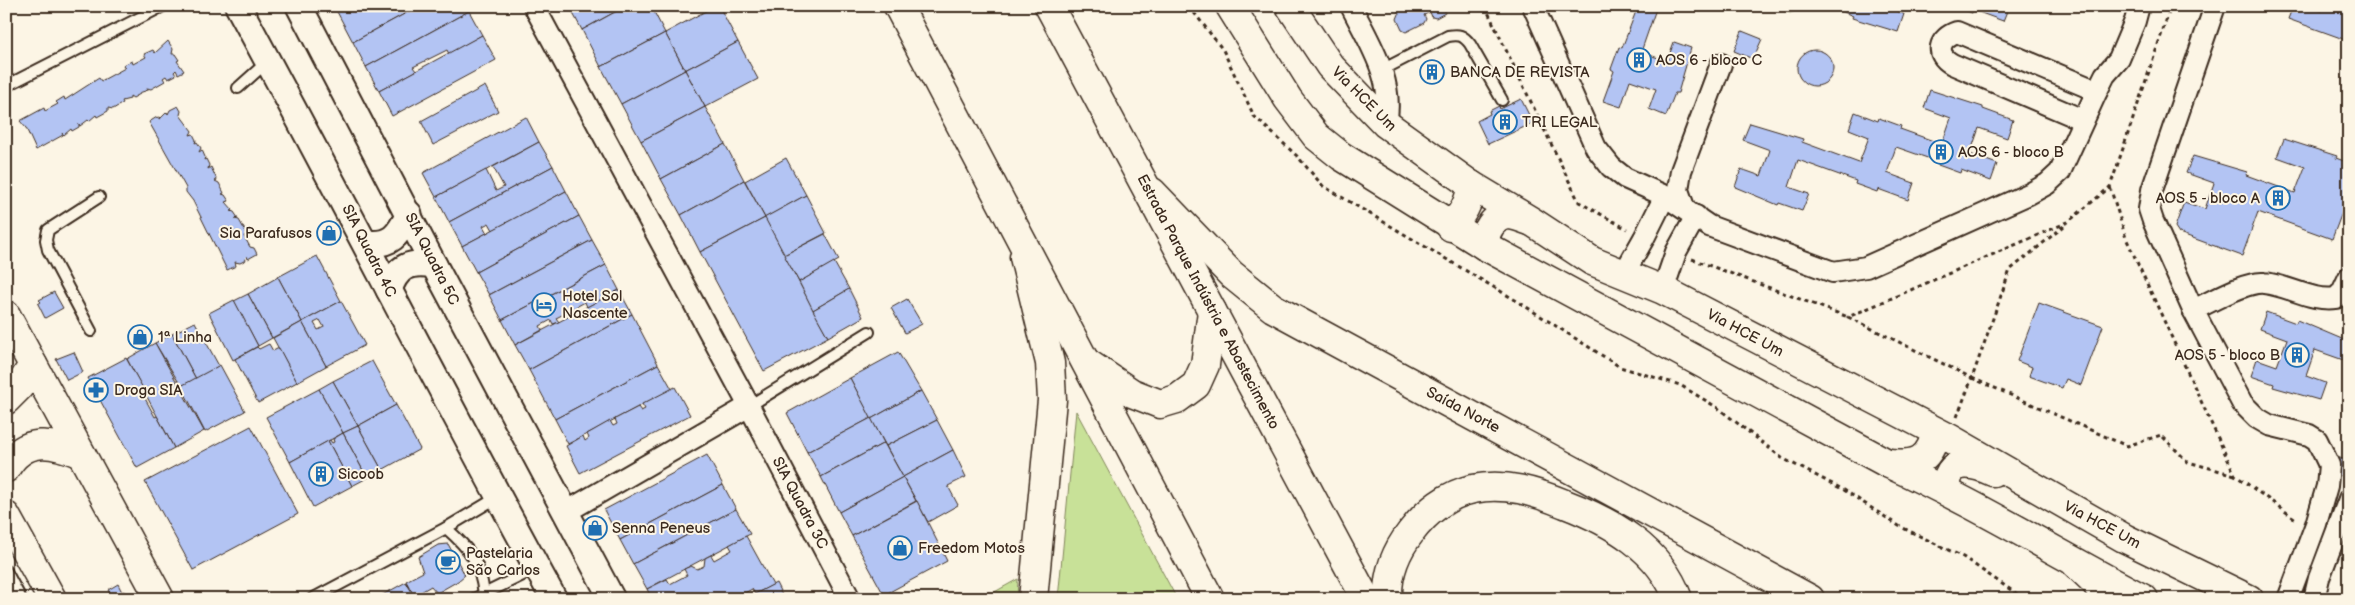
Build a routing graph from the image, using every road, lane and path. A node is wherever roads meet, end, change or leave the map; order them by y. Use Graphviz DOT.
graph roads {
  1 [pos="163,6"];
  2 [pos="238,6"];
  3 [pos="299,6"];
  4 [pos="534,6"];
  5 [pos="898,6"];
  6 [pos="1049,6"];
  7 [pos="1189,6"];
  8 [pos="1230,6"];
  9 [pos="1290,6"];
  10 [pos="1351,6"];
  11 [pos="1533,6"];
  12 [pos="2139,6"];
  13 [pos="2171,6"];
  14 [pos="2215,6"];
  15 [pos="268,62"];
  16 [pos="1722,64"];
  17 [pos="1382,70"];
  18 [pos="6,86"];
  19 [pos="238,88"];
  20 [pos="2097,91"];
  21 [pos="1502,100"];
  22 [pos="2083,120"];
  23 [pos="1386,124"];
  24 [pos="1144,184"];
  25 [pos="1471,185"];
  26 [pos="2110,187"];
  27 [pos="1665,196"];
  28 [pos="99,197"];
  29 [pos="1690,212"];
  30 [pos="409,214"];
  31 [pos="1532,221"];
  32 [pos="2068,222"];
  33 [pos="1451,227"];
  34 [pos="1020,238"];
  35 [pos="366,242"];
  36 [pos="1485,246"];
  37 [pos="434,265"];
  38 [pos="1623,275"];
  39 [pos="2349,277"];
  40 [pos="389,290"];
  41 [pos="1663,290"];
  42 [pos="2192,310"];
  43 [pos="1212,311"];
  44 [pos="6,315"];
  45 [pos="91,331"];
  46 [pos="869,332"];
  47 [pos="1083,359"];
  48 [pos="32,365"];
  49 [pos="1972,378"];
  50 [pos="6,400"];
  51 [pos="749,406"];
  52 [pos="1942,435"];
  53 [pos="81,454"];
  54 [pos="1887,463"];
  55 [pos="6,468"];
  56 [pos="2236,475"];
  57 [pos="2328,486"];
  58 [pos="1947,490"];
  59 [pos="2349,494"];
  60 [pos="498,497"];
  61 [pos="2349,499"];
  62 [pos="2058,501"];
  63 [pos="566,512"];
  64 [pos="6,516"];
  65 [pos="2300,521"];
  66 [pos="446,528"];
  67 [pos="2075,563"];
  68 [pos="537,568"];
  69 [pos="6,571"];
  70 [pos="484,594"];
  71 [pos="21,599"];
  72 [pos="52,599"];
  73 [pos="160,599"];
  74 [pos="312,599"];
  75 [pos="474,599"];
  76 [pos="554,599"];
  77 [pos="612,599"];
  78 [pos="850,599"];
  79 [pos="1033,599"];
  80 [pos="1210,599"];
  81 [pos="1366,599"];
  82 [pos="1388,599"];
  83 [pos="1678,599"];
  84 [pos="1810,599"];
  85 [pos="2024,599"];
  86 [pos="2108,599"];
  87 [pos="2144,599"];
  88 [pos="2250,599"];
  89 [pos="2288,599"];
  90 [pos="2314,599"];
  1 -- 18 [label="lane"];
  2 -- 15 [label="street, SIA Quadra 4C"];
  3 -- 30 [label="street, SIA Quadra 5C"];
  4 -- 51 [label="street"];
  5 -- 34 [label="main road"];
  6 -- 24 [label="main road, Estrada Parque Indústria e Abastecimento"];
  7 -- 85 [label="path"];
  8 -- 33 [label="main road"];
  9 -- 23 [label="main road, Via HCE Um"];
  10 -- 17 [label="street"];
  11 -- 27 [label="street"];
  12 -- 20 [label="street"];
  13 -- 26 [label="path"];
  14 -- 42 [label="street"];
  15 -- 19 [label="lane"];
  15 -- 35 [label="street, SIA Quadra 4C"];
  16 -- 29 [label="street"];
  17 -- 21 [label="lane"];
  17 -- 23 [label="street"];
  20 -- 22 [label="street"];
  20 -- 22 [label="street"];
  22 -- 29 [label="street"];
  23 -- 25 [label="main road, Via HCE Um"];
  24 -- 43 [label="main road, Estrada Parque Indústria e Abastecimento"];
  24 -- 84 [label="main road, Saída Norte"];
  25 -- 31 [label="main road, Via HCE Um"];
  25 -- 33 [label="main road"];
  26 -- 32 [label="path"];
  26 -- 56 [label="path"];
  27 -- 29 [label="street"];
  27 -- 38 [label="street"];
  28 -- 45 [label="lane"];
  29 -- 41 [label="street"];
  30 -- 35 [label="street"];
  30 -- 37 [label="street, SIA Quadra 5C"];
  31 -- 36 [label="main road"];
  31 -- 38 [label="main road, Via HCE Um"];
  32 -- 49 [label="path"];
  32 -- 49 [label="path"];
  33 -- 36 [label="main road"];
  34 -- 47 [label="main road"];
  34 -- 79 [label="main road"];
  35 -- 40 [label="street, SIA Quadra 4C"];
  36 -- 54 [label="main road"];
  37 -- 40 [label="street"];
  37 -- 63 [label="street, SIA Quadra 5C"];
  38 -- 41 [label="main road, Via HCE Um"];
  39 -- 42 [label="street"];
  40 -- 60 [label="street, SIA Quadra 4C"];
  41 -- 52 [label="main road, Via HCE Um"];
  42 -- 57 [label="street"];
  43 -- 47 [label="main road"];
  43 -- 81 [label="main road, Estrada Parque Indústria e Abastecimento"];
  44 -- 48 [label="main road"];
  46 -- 51 [label="lane"];
  47 -- 80 [label="main road"];
  48 -- 50 [label="main road"];
  48 -- 53 [label="main road"];
  49 -- 52 [label="path"];
  49 -- 56 [label="path"];
  51 -- 63 [label="street"];
  51 -- 78 [label="street, SIA Quadra 3C"];
  52 -- 54 [label="main road"];
  52 -- 62 [label="main road, Via HCE Um"];
  53 -- 55 [label="main road"];
  53 -- 73 [label="main road"];
  54 -- 58 [label="main road"];
  56 -- 65 [label="path"];
  57 -- 59 [label="street"];
  57 -- 89 [label="street"];
  58 -- 62 [label="main road"];
  58 -- 67 [label="main road"];
  60 -- 66 [label="lane"];
  60 -- 68 [label="street, SIA Quadra 4C"];
  61 -- 90 [label="street"];
  62 -- 88 [label="main road, Via HCE Um"];
  63 -- 77 [label="street"];
  64 -- 72 [label="main road"];
  66 -- 70 [label="lane"];
  66 -- 74 [label="lane"];
  67 -- 86 [label="main road"];
  67 -- 87 [label="main road"];
  68 -- 70 [label="lane"];
  68 -- 76 [label="street, SIA Quadra 4C"];
  69 -- 71 [label="lane"];
  70 -- 75 [label="lane"];
  82 -- 83 [label="main road"];
}
